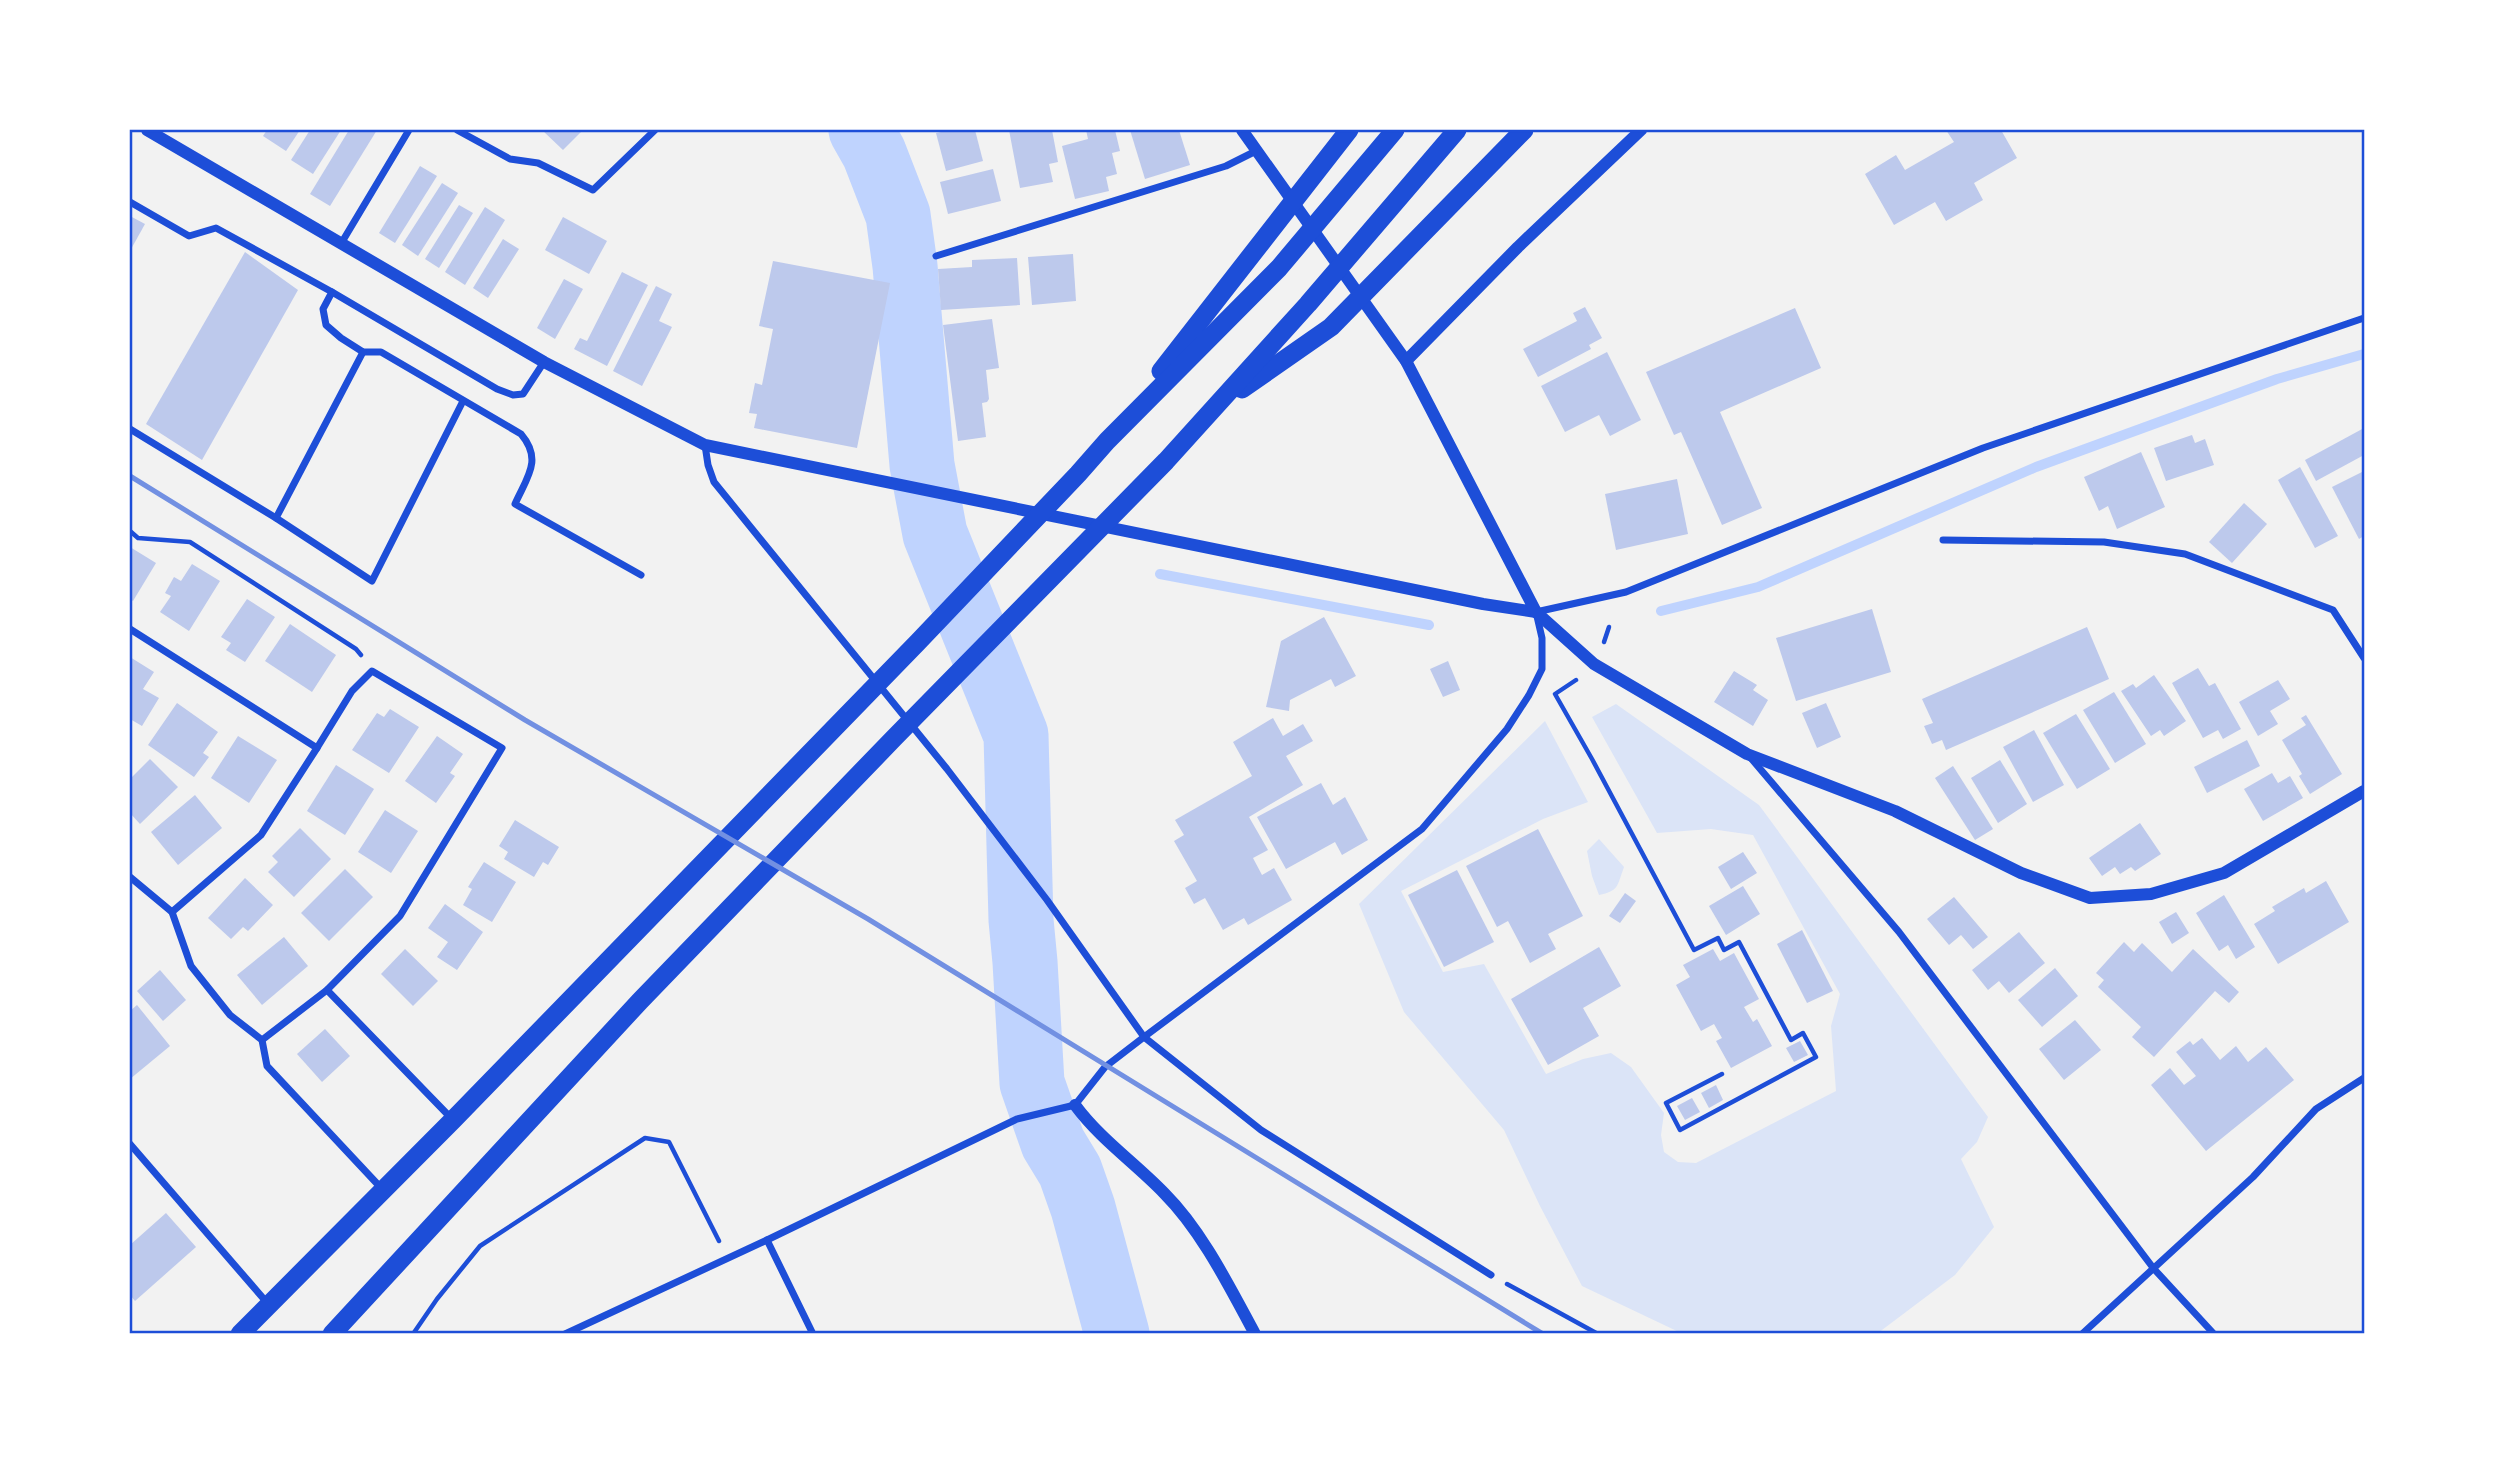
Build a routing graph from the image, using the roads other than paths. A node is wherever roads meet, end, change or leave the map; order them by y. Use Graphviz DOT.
graph roads {
  1 [pos="148,130"];
  2 [pos="409,130"];
  3 [pos="457,130"];
  4 [pos="655,130"];
  5 [pos="1242,130"];
  6 [pos="1349,130"];
  7 [pos="1395,130"];
  8 [pos="1457,130"];
  9 [pos="1524,130"];
  10 [pos="1641,130"];
  11 [pos="1256,151"];
  12 [pos="130,202"];
  13 [pos="342,242"];
  14 [pos="936,256"];
  15 [pos="332,292"];
  16 [pos="2364,318"];
  17 [pos="363,352"];
  18 [pos="1406,361"];
  19 [pos="544,362"];
  20 [pos="463,401"];
  21 [pos="1212,410"];
  22 [pos="130,429"];
  23 [pos="1107,441"];
  24 [pos="705,445"];
  25 [pos="276,518"];
  26 [pos="1943,540"];
  27 [pos="641,575"];
  28 [pos="1536,612"];
  29 [pos="130,629"];
  30 [pos="2364,658"];
  31 [pos="317,748"];
  32 [pos="1747,754"];
  33 [pos="2364,791"];
  34 [pos="130,877"];
  35 [pos="172,912"];
  36 [pos="327,990"];
  37 [pos="1144,1037"];
  38 [pos="262,1040"];
  39 [pos="2364,1078"];
  40 [pos="1069,1107"];
  41 [pos="453,1120"];
  42 [pos="130,1144"];
  43 [pos="383,1190"];
  44 [pos="767,1240"];
  45 [pos="2154,1269"];
  46 [pos="1491,1275"];
  47 [pos="269,1306"];
  48 [pos="240,1334"];
  49 [pos="332,1334"];
  50 [pos="565,1334"];
  51 [pos="813,1334"];
  52 [pos="1255,1334"];
  53 [pos="2081,1334"];
  54 [pos="2214,1334"];
  1 -- 13 [label="street"];
  2 -- 13 [label="street"];
  3 -- 4 [label="street"];
  5 -- 11 [label="street"];
  6 -- 23 [label="highway"];
  7 -- 23 [label="highway"];
  8 -- 21 [label="highway"];
  9 -- 21 [label="highway"];
  10 -- 18 [label="street"];
  11 -- 14 [label="street"];
  11 -- 18 [label="street"];
  12 -- 15 [label="street"];
  13 -- 19 [label="street"];
  15 -- 17 [label="street"];
  15 -- 19 [label="street"];
  16 -- 28 [label="street"];
  17 -- 20 [label="street"];
  17 -- 25 [label="street"];
  18 -- 28 [label="street"];
  19 -- 24 [label="street"];
  20 -- 25 [label="street"];
  20 -- 27 [label="street"];
  21 -- 49 [label="highway"];
  22 -- 25 [label="street"];
  23 -- 41 [label="highway"];
  24 -- 28 [label="street"];
  24 -- 37 [label="street"];
  26 -- 30 [label="street"];
  28 -- 32 [label="street"];
  28 -- 37 [label="street"];
  29 -- 31 [label="street"];
  31 -- 35 [label="street"];
  31 -- 36 [label="street"];
  32 -- 33 [label="street"];
  32 -- 45 [label="street"];
  34 -- 35 [label="street"];
  35 -- 38 [label="street"];
  36 -- 38 [label="street"];
  36 -- 41 [label="street"];
  37 -- 40 [label="street"];
  37 -- 46 [label="street"];
  38 -- 43 [label="street"];
  39 -- 45 [label="street"];
  40 -- 44 [label="street"];
  40 -- 52 [label="street"];
  41 -- 43 [label="highway"];
  42 -- 47 [label="street"];
  43 -- 47 [label="highway"];
  44 -- 50 [label="street"];
  44 -- 51 [label="street"];
  45 -- 53 [label="street"];
  45 -- 54 [label="street"];
  47 -- 48 [label="highway"];
}
